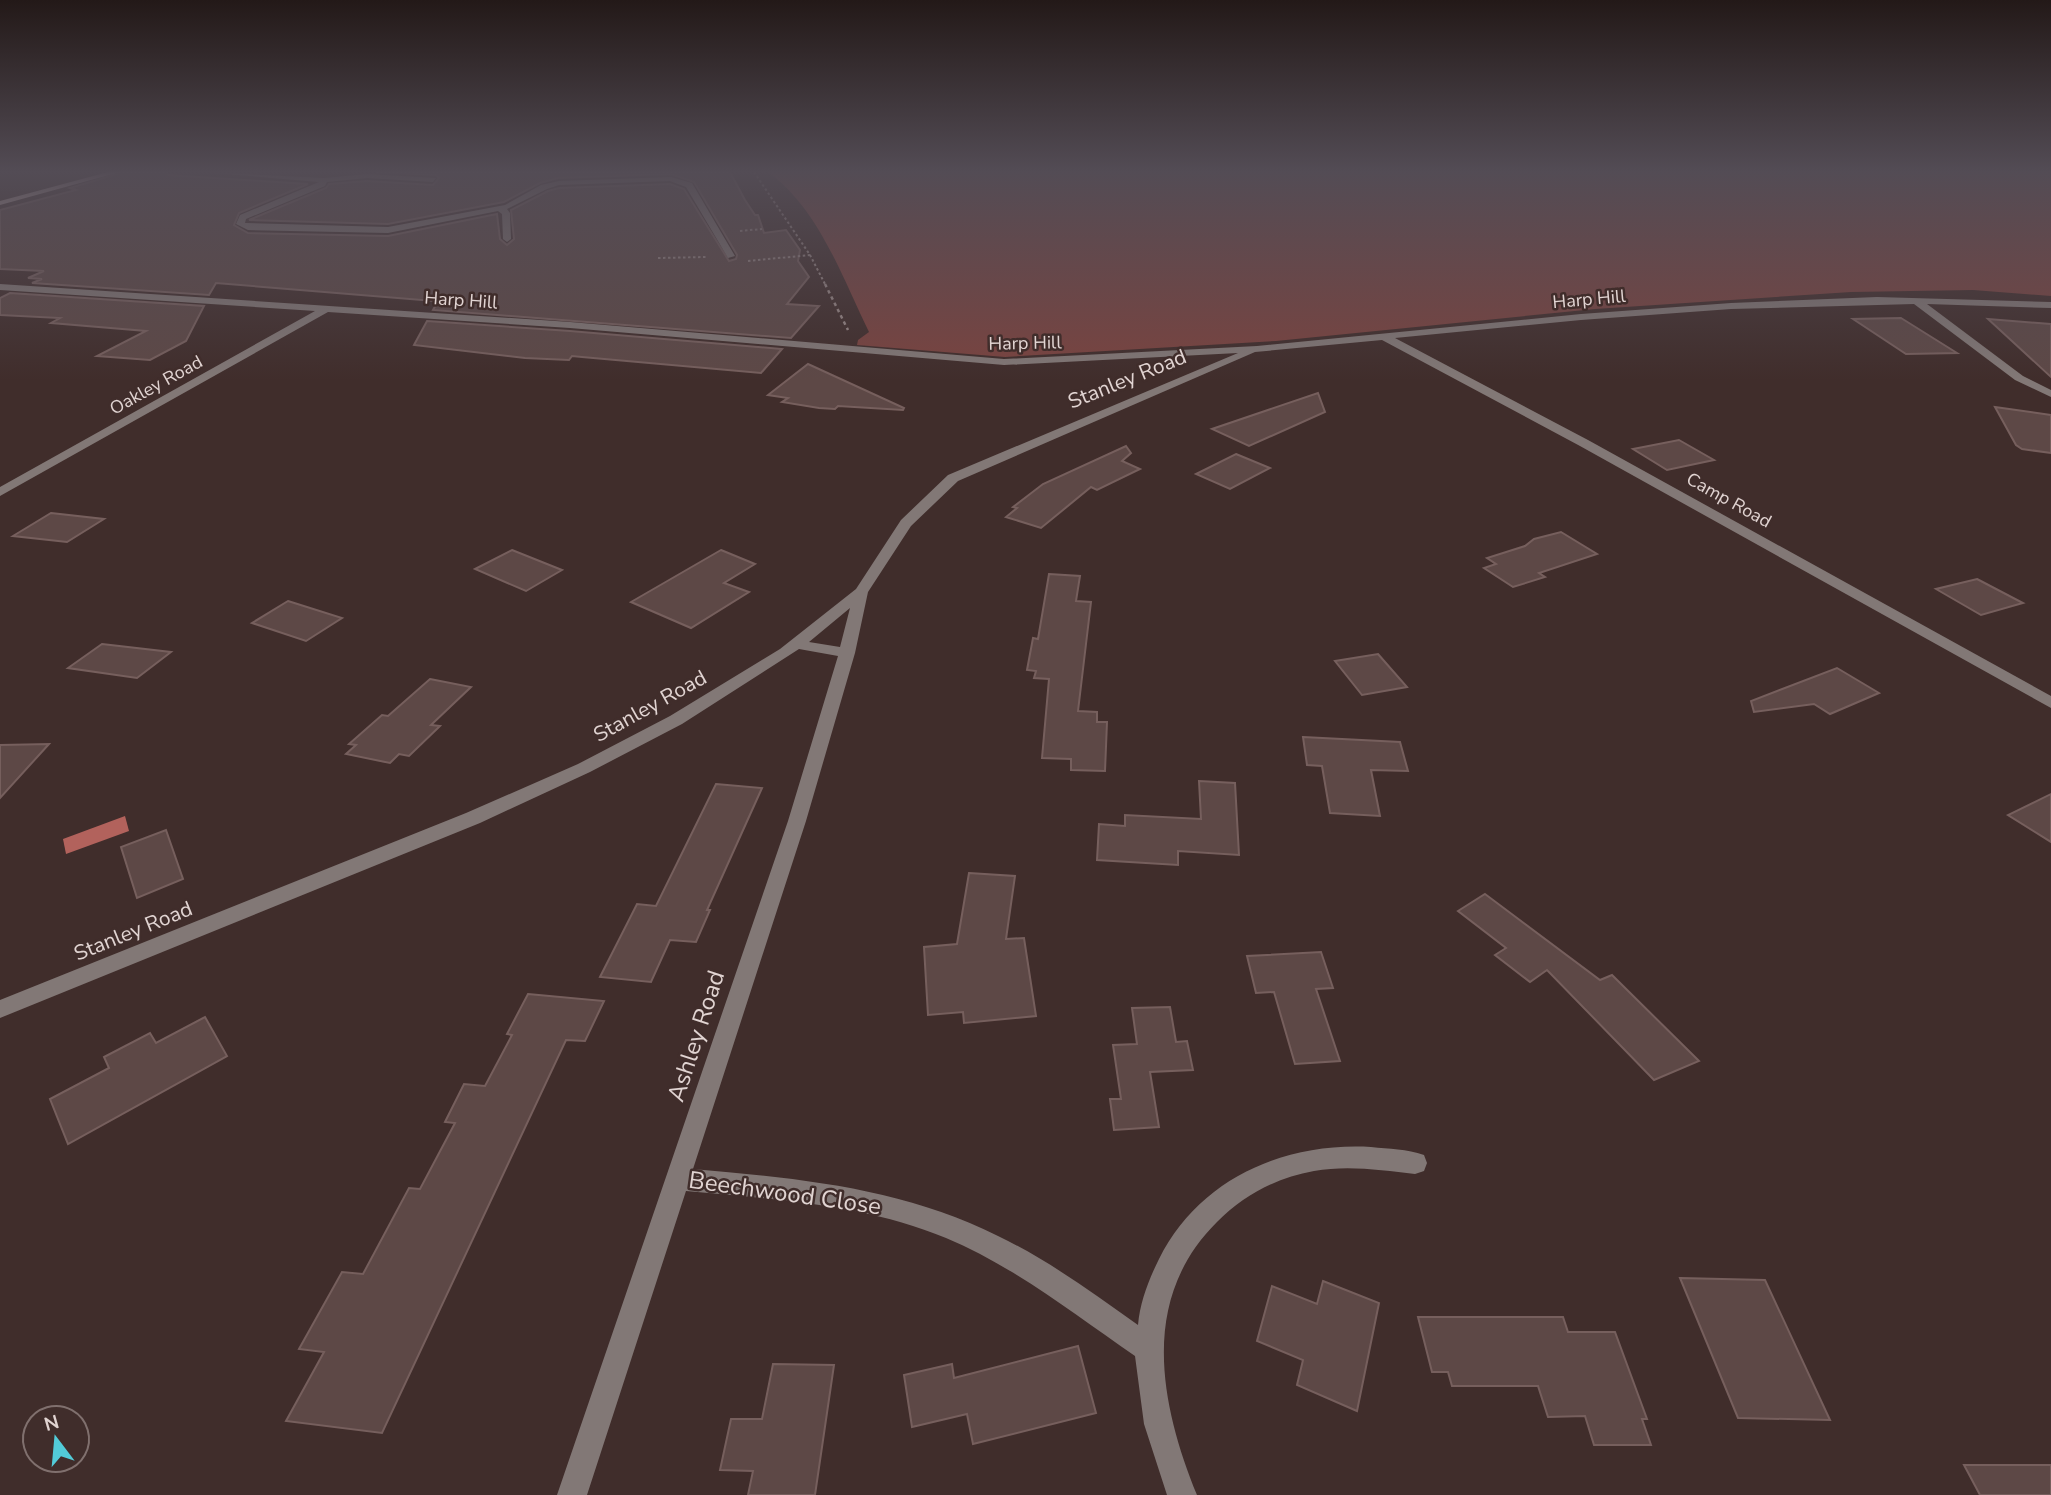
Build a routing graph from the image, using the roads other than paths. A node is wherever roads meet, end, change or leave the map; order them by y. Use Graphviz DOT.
graph roads {
  1 [pos="723,242"];
  2 [pos="731,256"];
  3 [pos="0,287"];
  4 [pos="13,288"];
  5 [pos="0,294"];
  6 [pos="1914,300"];
  7 [pos="2051,304"];
  8 [pos="328,308"];
  9 [pos="1385,337"];
  10 [pos="1257,349"];
  11 [pos="2051,394"];
  12 [pos="0,492"];
  13 [pos="861,592"];
  14 [pos="796,644"];
  15 [pos="847,653"];
  16 [pos="2051,702"];
  17 [pos="0,1009"];
  18 [pos="1415,1163"];
  19 [pos="676,1179"];
  20 [pos="1149,1349"];
  21 [pos="572,1495"];
  22 [pos="1182,1495"];
  1 -- 2 [label="street"];
  3 -- 4 [label="street, Harp Hill"];
  4 -- 5 [label="street"];
  4 -- 8 [label="street, Harp Hill"];
  6 -- 7 [label="street, Harp Hill"];
  6 -- 9 [label="street, Harp Hill"];
  6 -- 11 [label="street"];
  8 -- 10 [label="street, Harp Hill"];
  8 -- 12 [label="street, Oakley Road"];
  9 -- 10 [label="street, Harp Hill"];
  9 -- 16 [label="street, Camp Road"];
  10 -- 13 [label="street, Stanley Road"];
  13 -- 14 [label="street, Stanley Road"];
  13 -- 15 [label="street, Ashley Road"];
  14 -- 15 [label="street"];
  14 -- 17 [label="street, Stanley Road"];
  15 -- 19 [label="street, Ashley Road"];
  18 -- 20 [label="street"];
  19 -- 20 [label="street, Beechwood Close"];
  19 -- 21 [label="street, Ashley Road"];
  20 -- 22 [label="street"];
}
